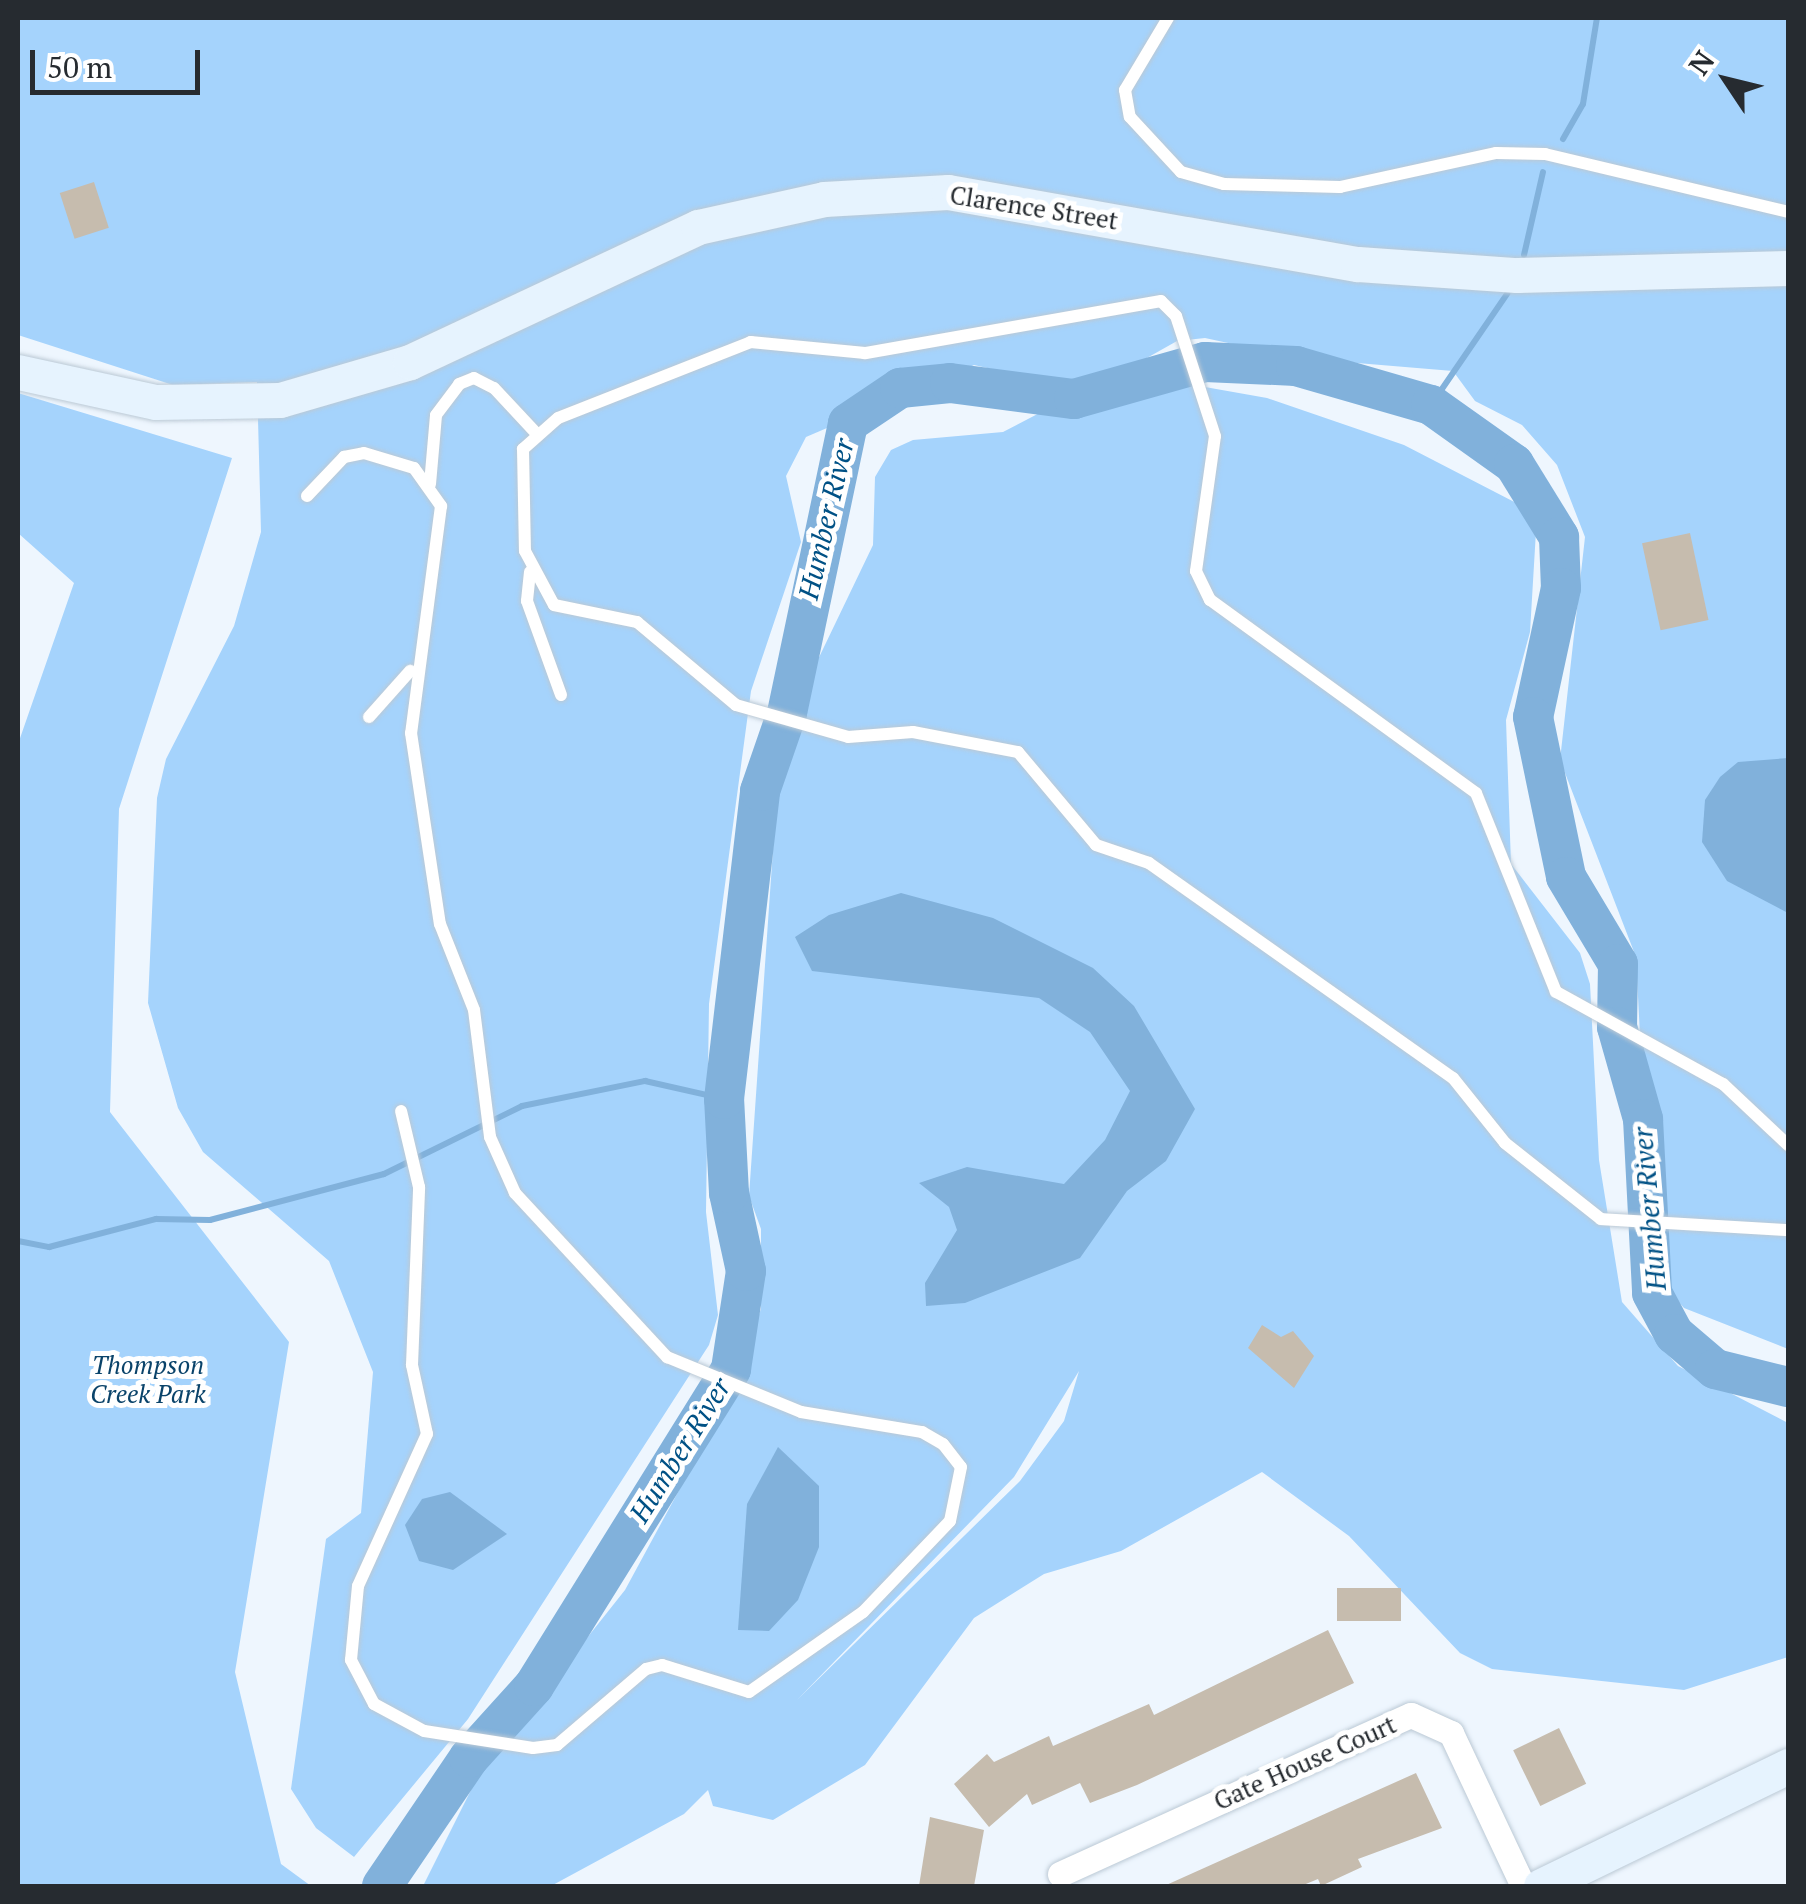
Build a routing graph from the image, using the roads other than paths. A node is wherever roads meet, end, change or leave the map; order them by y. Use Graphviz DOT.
graph roads {
  1 [pos="1168,18"];
  2 [pos="1788,212"];
  3 [pos="1788,268"];
  4 [pos="18,372"];
  5 [pos="536,432"];
  6 [pos="430,484"];
  7 [pos="307,496"];
  8 [pos="530,570"];
  9 [pos="418,648"];
  10 [pos="561,695"];
  11 [pos="370,717"];
  12 [pos="401,1110"];
  13 [pos="1788,1145"];
  14 [pos="1788,1230"];
  15 [pos="1788,1766"];
  16 [pos="1060,1874"];
  17 [pos="1522,1886"];
  18 [pos="1541,1886"];
  1 -- 2 [label="lane"];
  3 -- 4 [label="street, Clarence Street"];
  5 -- 6 [label="lane"];
  5 -- 8 [label="lane"];
  5 -- 13 [label="lane"];
  6 -- 7 [label="lane"];
  6 -- 9 [label="lane"];
  8 -- 10 [label="lane"];
  8 -- 14 [label="lane"];
  9 -- 11 [label="lane"];
  9 -- 12 [label="lane"];
  15 -- 18 [label="street"];
  16 -- 17 [label="street, Gate House Court"];
}
